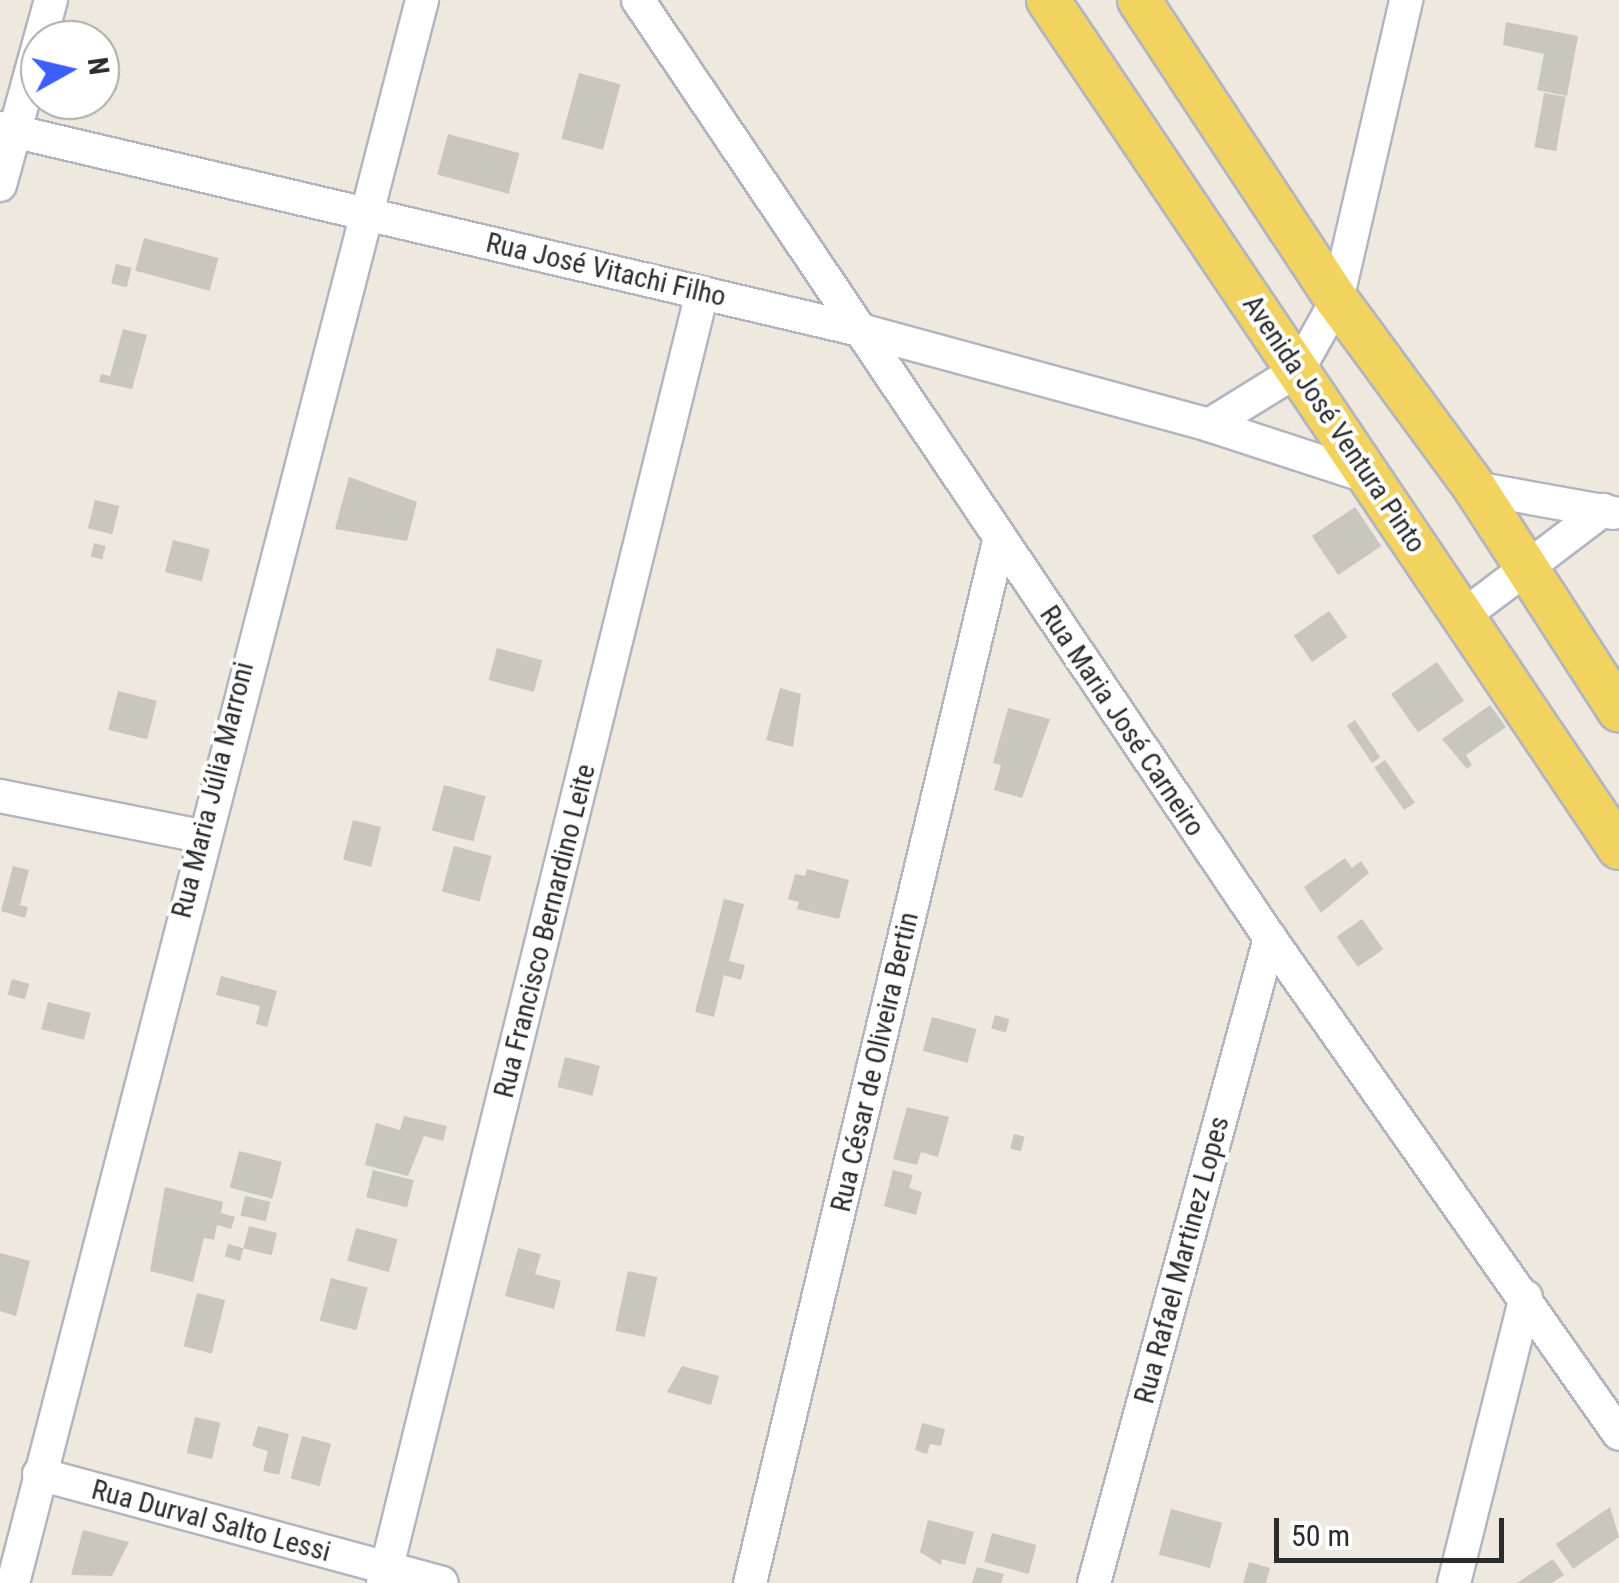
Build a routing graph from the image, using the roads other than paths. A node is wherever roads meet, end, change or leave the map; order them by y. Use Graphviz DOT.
graph roads {
  1 [pos="51,0"];
  2 [pos="422,0"];
  3 [pos="638,0"];
  4 [pos="1048,0"];
  5 [pos="1138,0"];
  6 [pos="1406,0"];
  7 [pos="8,130"];
  8 [pos="0,185"];
  9 [pos="362,214"];
  10 [pos="702,293"];
  11 [pos="1337,300"];
  12 [pos="860,330"];
  13 [pos="1298,370"];
  14 [pos="1209,425"];
  15 [pos="1368,477"];
  16 [pos="1476,488"];
  17 [pos="1611,512"];
  18 [pos="999,542"];
  19 [pos="1525,574"];
  20 [pos="1463,616"];
  21 [pos="1619,711"];
  22 [pos="0,796"];
  23 [pos="201,836"];
  24 [pos="1619,848"];
  25 [pos="1270,938"];
  26 [pos="1526,1297"];
  27 [pos="1619,1434"];
  28 [pos="39,1474"];
  29 [pos="385,1576"];
  30 [pos="13,1583"];
  31 [pos="442,1583"];
  32 [pos="750,1583"];
  33 [pos="1094,1583"];
  34 [pos="1454,1583"];
  1 -- 7 [label="street"];
  2 -- 9 [label="street, Rua Maria Júlia Marroni"];
  3 -- 12 [label="street, Rua Maria José Carneiro"];
  4 -- 13 [label="main road, Avenida José Ventura Pinto"];
  5 -- 11 [label="main road"];
  6 -- 11 [label="street"];
  7 -- 8 [label="street"];
  7 -- 9 [label="street, Rua José Vitachi Filho"];
  9 -- 10 [label="street, Rua José Vitachi Filho"];
  9 -- 23 [label="street, Rua Maria Júlia Marroni"];
  10 -- 12 [label="street, Rua José Vitachi Filho"];
  10 -- 29 [label="street, Rua Francisco Bernardino Leite"];
  11 -- 13 [label="street"];
  11 -- 16 [label="main road"];
  12 -- 14 [label="street, Rua José Vitachi Filho"];
  12 -- 18 [label="street, Rua Maria José Carneiro"];
  13 -- 14 [label="street"];
  13 -- 15 [label="main road, Avenida José Ventura Pinto"];
  14 -- 15 [label="street, Rua José Vitachi Filho"];
  15 -- 20 [label="main road, Avenida José Ventura Pinto"];
  16 -- 17 [label="street"];
  16 -- 19 [label="main road"];
  17 -- 19 [label="street"];
  18 -- 25 [label="street, Rua Maria José Carneiro"];
  18 -- 32 [label="street, Rua César de Oliveira Bertin"];
  19 -- 20 [label="street"];
  19 -- 21 [label="main road"];
  20 -- 24 [label="main road, Avenida José Ventura Pinto"];
  22 -- 23 [label="street"];
  23 -- 28 [label="street, Rua Maria Júlia Marroni"];
  25 -- 26 [label="street, Rua Maria José Carneiro"];
  25 -- 33 [label="street, Rua Rafael Martinez Lopes"];
  26 -- 27 [label="street, Rua Maria José Carneiro"];
  26 -- 34 [label="street"];
  28 -- 29 [label="street, Rua Durval Salto Lessi"];
  28 -- 30 [label="street, Rua Maria Júlia Marroni"];
  29 -- 31 [label="street, Rua Durval Salto Lessi"];
}
